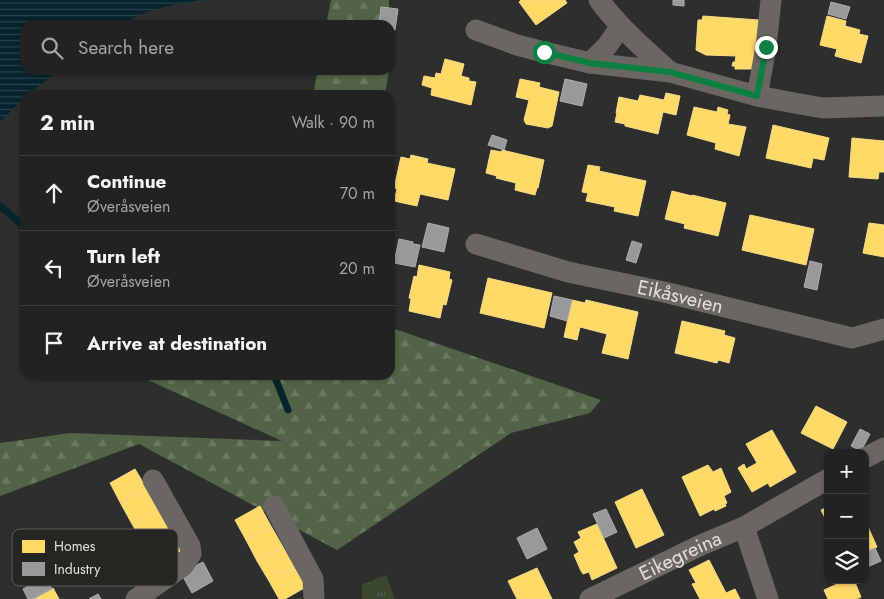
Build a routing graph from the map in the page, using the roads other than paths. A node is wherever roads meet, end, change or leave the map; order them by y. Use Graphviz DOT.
graph roads {
  1 [pos="599,0"];
  2 [pos="771,0"];
  3 [pos="621,26"];
  4 [pos="476,30"];
  5 [pos="590,63"];
  6 [pos="670,72"];
  7 [pos="757,96"];
  8 [pos="884,106"];
  9 [pos="476,244"];
  10 [pos="884,329"];
  11 [pos="884,448"];
  12 [pos="869,456"];
  13 [pos="153,480"];
  14 [pos="824,481"];
  15 [pos="274,506"];
  16 [pos="744,527"];
  17 [pos="178,570"];
  18 [pos="155,586"];
  19 [pos="136,599"];
  20 [pos="314,599"];
  21 [pos="590,599"];
  22 [pos="768,599"];
  1 -- 3 [label="street"];
  2 -- 7 [label="street"];
  3 -- 5 [label="street"];
  3 -- 6 [label="street"];
  4 -- 5 [label="street"];
  5 -- 6 [label="street"];
  6 -- 7 [label="street"];
  7 -- 8 [label="street"];
  9 -- 10 [label="street, Eikåsveien"];
  11 -- 12 [label="street"];
  13 -- 17 [label="street"];
  14 -- 16 [label="street, Eikegreina"];
  15 -- 20 [label="street"];
  16 -- 21 [label="street, Eikegreina"];
  16 -- 22 [label="street, Eikegreina"];
  18 -- 19 [label="street"];
}
